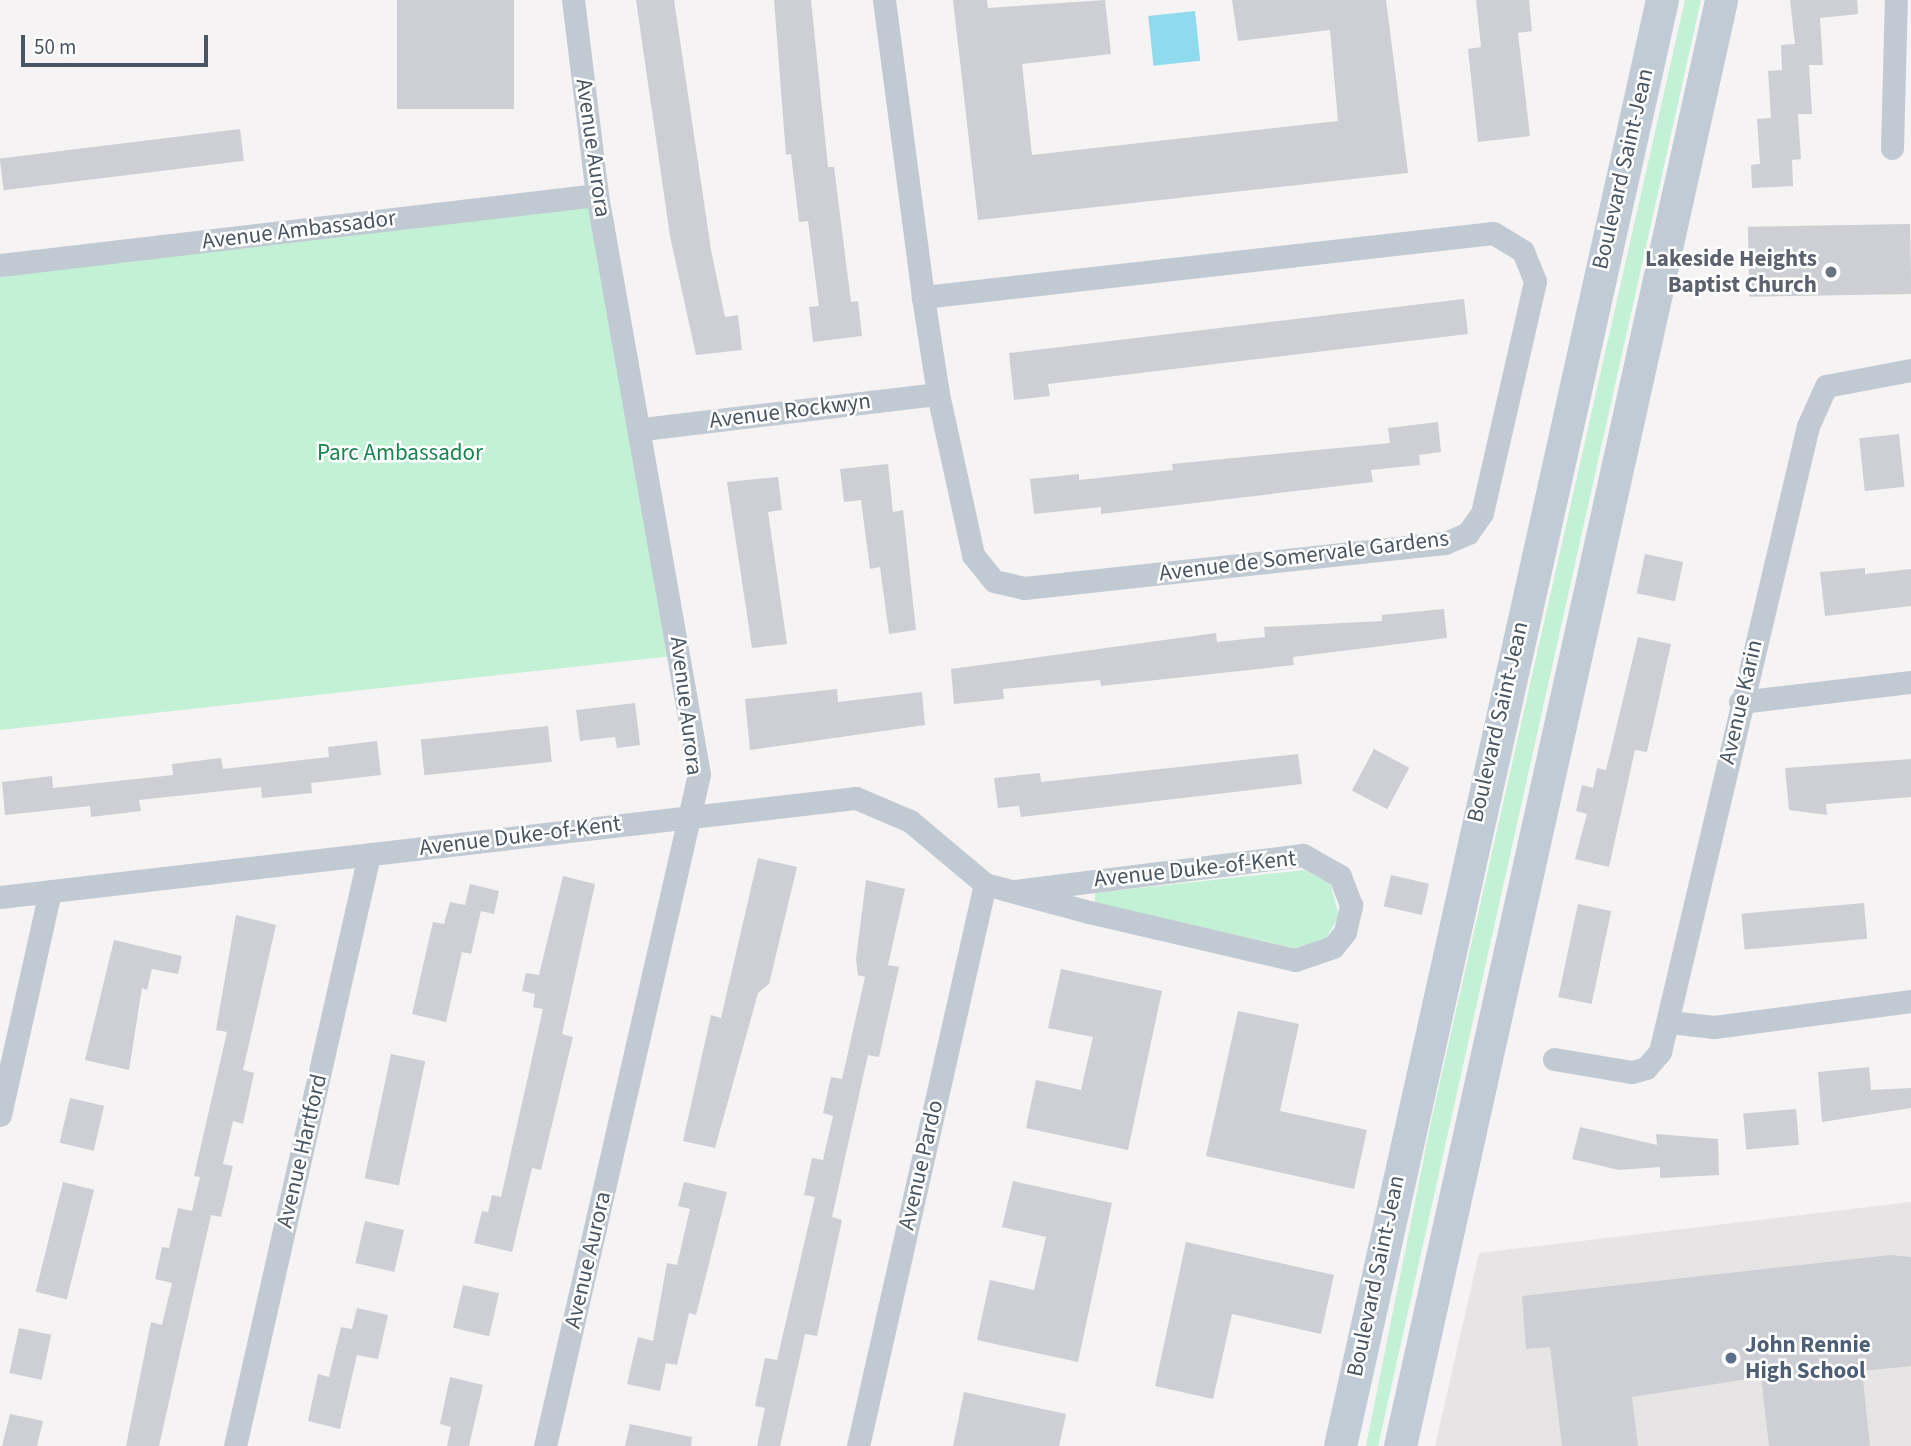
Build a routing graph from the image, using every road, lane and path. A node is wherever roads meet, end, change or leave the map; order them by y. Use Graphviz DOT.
graph roads {
  1 [pos="573,0"];
  2 [pos="884,0"];
  3 [pos="1662,0"];
  4 [pos="1721,0"];
  5 [pos="1896,0"];
  6 [pos="1892,148"];
  7 [pos="597,195"];
  8 [pos="0,265"];
  9 [pos="923,297"];
  10 [pos="1911,370"];
  11 [pos="938,394"];
  12 [pos="643,429"];
  13 [pos="1911,682"];
  14 [pos="1740,702"];
  15 [pos="691,815"];
  16 [pos="369,855"];
  17 [pos="985,884"];
  18 [pos="1013,891"];
  19 [pos="50,892"];
  20 [pos="0,897"];
  21 [pos="1911,1001"];
  22 [pos="1670,1023"];
  23 [pos="1554,1059"];
  24 [pos="0,1115"];
  25 [pos="235,1446"];
  26 [pos="545,1446"];
  27 [pos="858,1446"];
  28 [pos="1339,1446"];
  29 [pos="1401,1446"];
  1 -- 7 [label="street, Avenue Aurora"];
  2 -- 9 [label="street, Avenue de Somervale Gardens"];
  3 -- 28 [label="main road, Boulevard Saint-Jean"];
  4 -- 29 [label="main road"];
  5 -- 6 [label="street"];
  7 -- 8 [label="street, Avenue Ambassador"];
  7 -- 12 [label="street, Avenue Aurora"];
  9 -- 11 [label="street, Avenue de Somervale Gardens"];
  9 -- 11 [label="street, Avenue de Somervale Gardens"];
  10 -- 14 [label="street, Avenue Karin"];
  11 -- 12 [label="street, Avenue Rockwyn"];
  12 -- 15 [label="street, Avenue Aurora"];
  13 -- 14 [label="street"];
  14 -- 22 [label="street, Avenue Karin"];
  15 -- 16 [label="street, Avenue Duke-of-Kent"];
  15 -- 17 [label="street, Avenue Duke-of-Kent"];
  15 -- 26 [label="street, Avenue Aurora"];
  16 -- 19 [label="street, Avenue Duke-of-Kent"];
  16 -- 25 [label="street, Avenue Hartford"];
  17 -- 18 [label="street, Avenue Duke-of-Kent"];
  17 -- 27 [label="street, Avenue Pardo"];
  18 -- 18 [label="street, Avenue Duke-of-Kent"];
  19 -- 20 [label="street, Avenue Duke-of-Kent"];
  19 -- 24 [label="street"];
  21 -- 22 [label="street"];
  22 -- 23 [label="street"];
}
